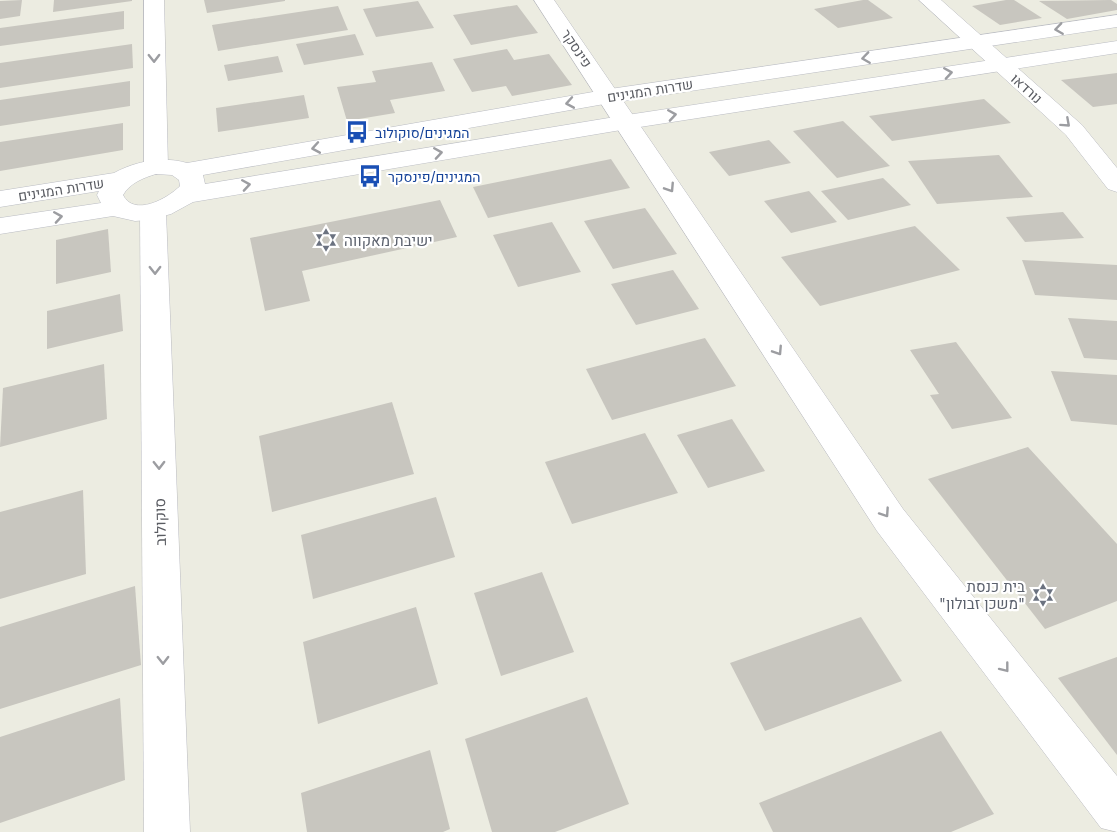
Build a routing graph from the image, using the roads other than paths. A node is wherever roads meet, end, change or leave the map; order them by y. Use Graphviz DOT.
graph roads {
  1 [pos="154,0"];
  2 [pos="544,0"];
  3 [pos="929,0"];
  4 [pos="1117,21"];
  5 [pos="976,42"];
  6 [pos="1117,47"];
  7 [pos="1001,64"];
  8 [pos="618,109"];
  9 [pos="156,167"];
  10 [pos="121,180"];
  11 [pos="187,183"];
  12 [pos="1117,184"];
  13 [pos="0,199"];
  14 [pos="117,208"];
  15 [pos="153,212"];
  16 [pos="0,226"];
  17 [pos="1117,812"];
  18 [pos="166,832"];
  1 -- 9 [label="street, one-way"];
  2 -- 8 [label="street, פינסקר"];
  3 -- 5 [label="street, נורדאו"];
  4 -- 5 [label="street, שדרות המגינים, one-way"];
  5 -- 7 [label="street, נורדאו"];
  5 -- 8 [label="street, שדרות המגינים, one-way"];
  6 -- 7 [label="street, שדרות המגינים"];
  8 -- 7 [label="street, שדרות המגינים, one-way"];
  7 -- 12 [label="street, נורדאו, one-way"];
  8 -- 11 [label="street, שדרות המגינים"];
  8 -- 17 [label="street, פינסקר, one-way"];
  9 -- 10 [label="street, שדרות המגינים"];
  9 -- 11 [label="street"];
  10 -- 13 [label="street, שדרות המגינים"];
  10 -- 14 [label="street"];
  11 -- 15 [label="street"];
  14 -- 15 [label="street, שדרות המגינים"];
  16 -- 14 [label="street, שדרות המגינים, one-way"];
  15 -- 18 [label="street, סוקולוב, one-way"];
}
